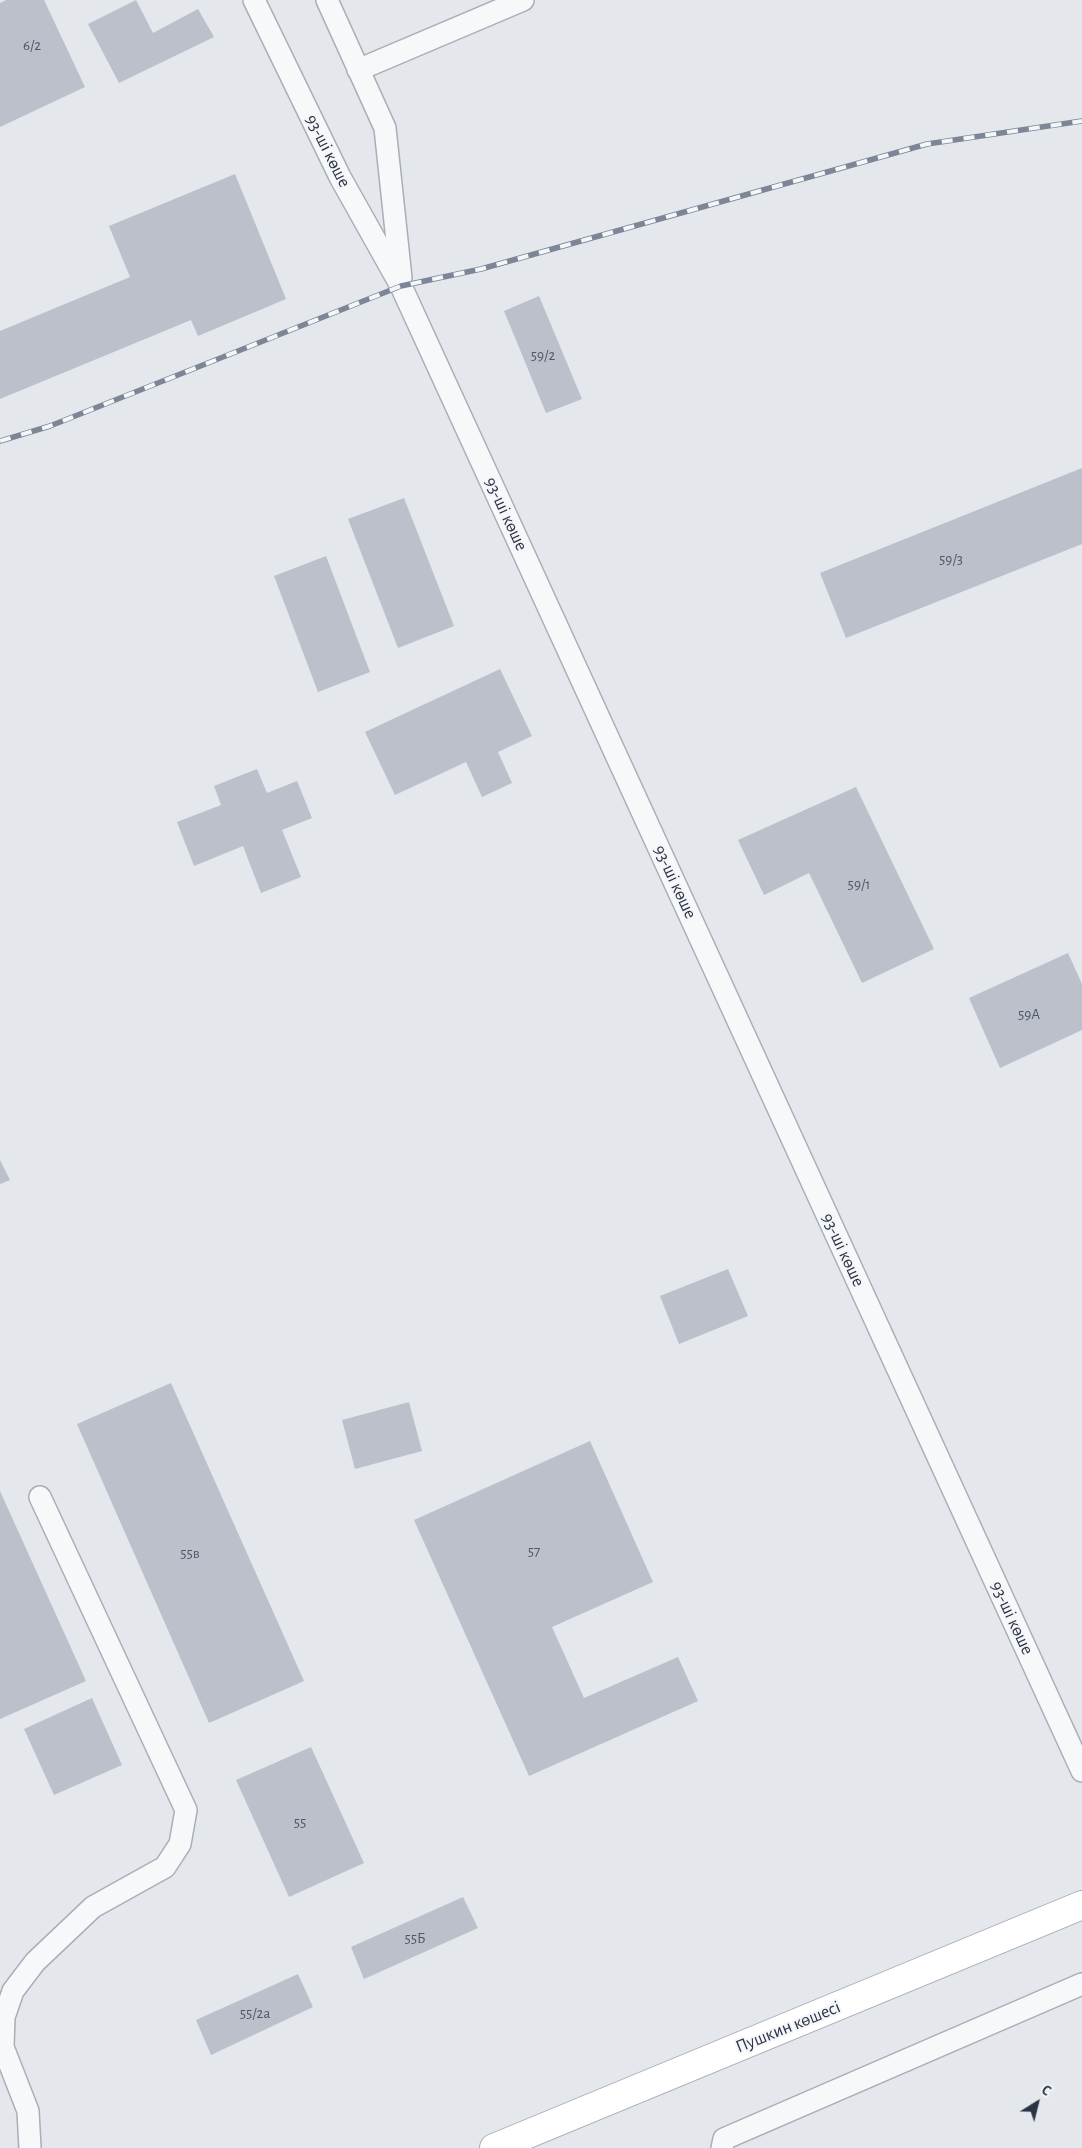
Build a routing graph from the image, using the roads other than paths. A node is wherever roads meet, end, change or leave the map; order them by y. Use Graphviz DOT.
graph roads {
  1 [pos="254,0"];
  2 [pos="327,0"];
  3 [pos="523,0"];
  4 [pos="358,70"];
  5 [pos="401,286"];
  6 [pos="40,1497"];
  7 [pos="1082,1771"];
  8 [pos="1082,1905"];
  9 [pos="1082,1984"];
  10 [pos="508,2145"];
  11 [pos="30,2148"];
  12 [pos="722,2148"];
  1 -- 5 [label="lane, 93-ші көше"];
  2 -- 4 [label="lane"];
  3 -- 4 [label="lane"];
  4 -- 5 [label="lane"];
  5 -- 7 [label="lane, 93-ші көше"];
  6 -- 11 [label="lane"];
  8 -- 10 [label="main road, Пушкин көшесі"];
  9 -- 12 [label="lane"];
}
